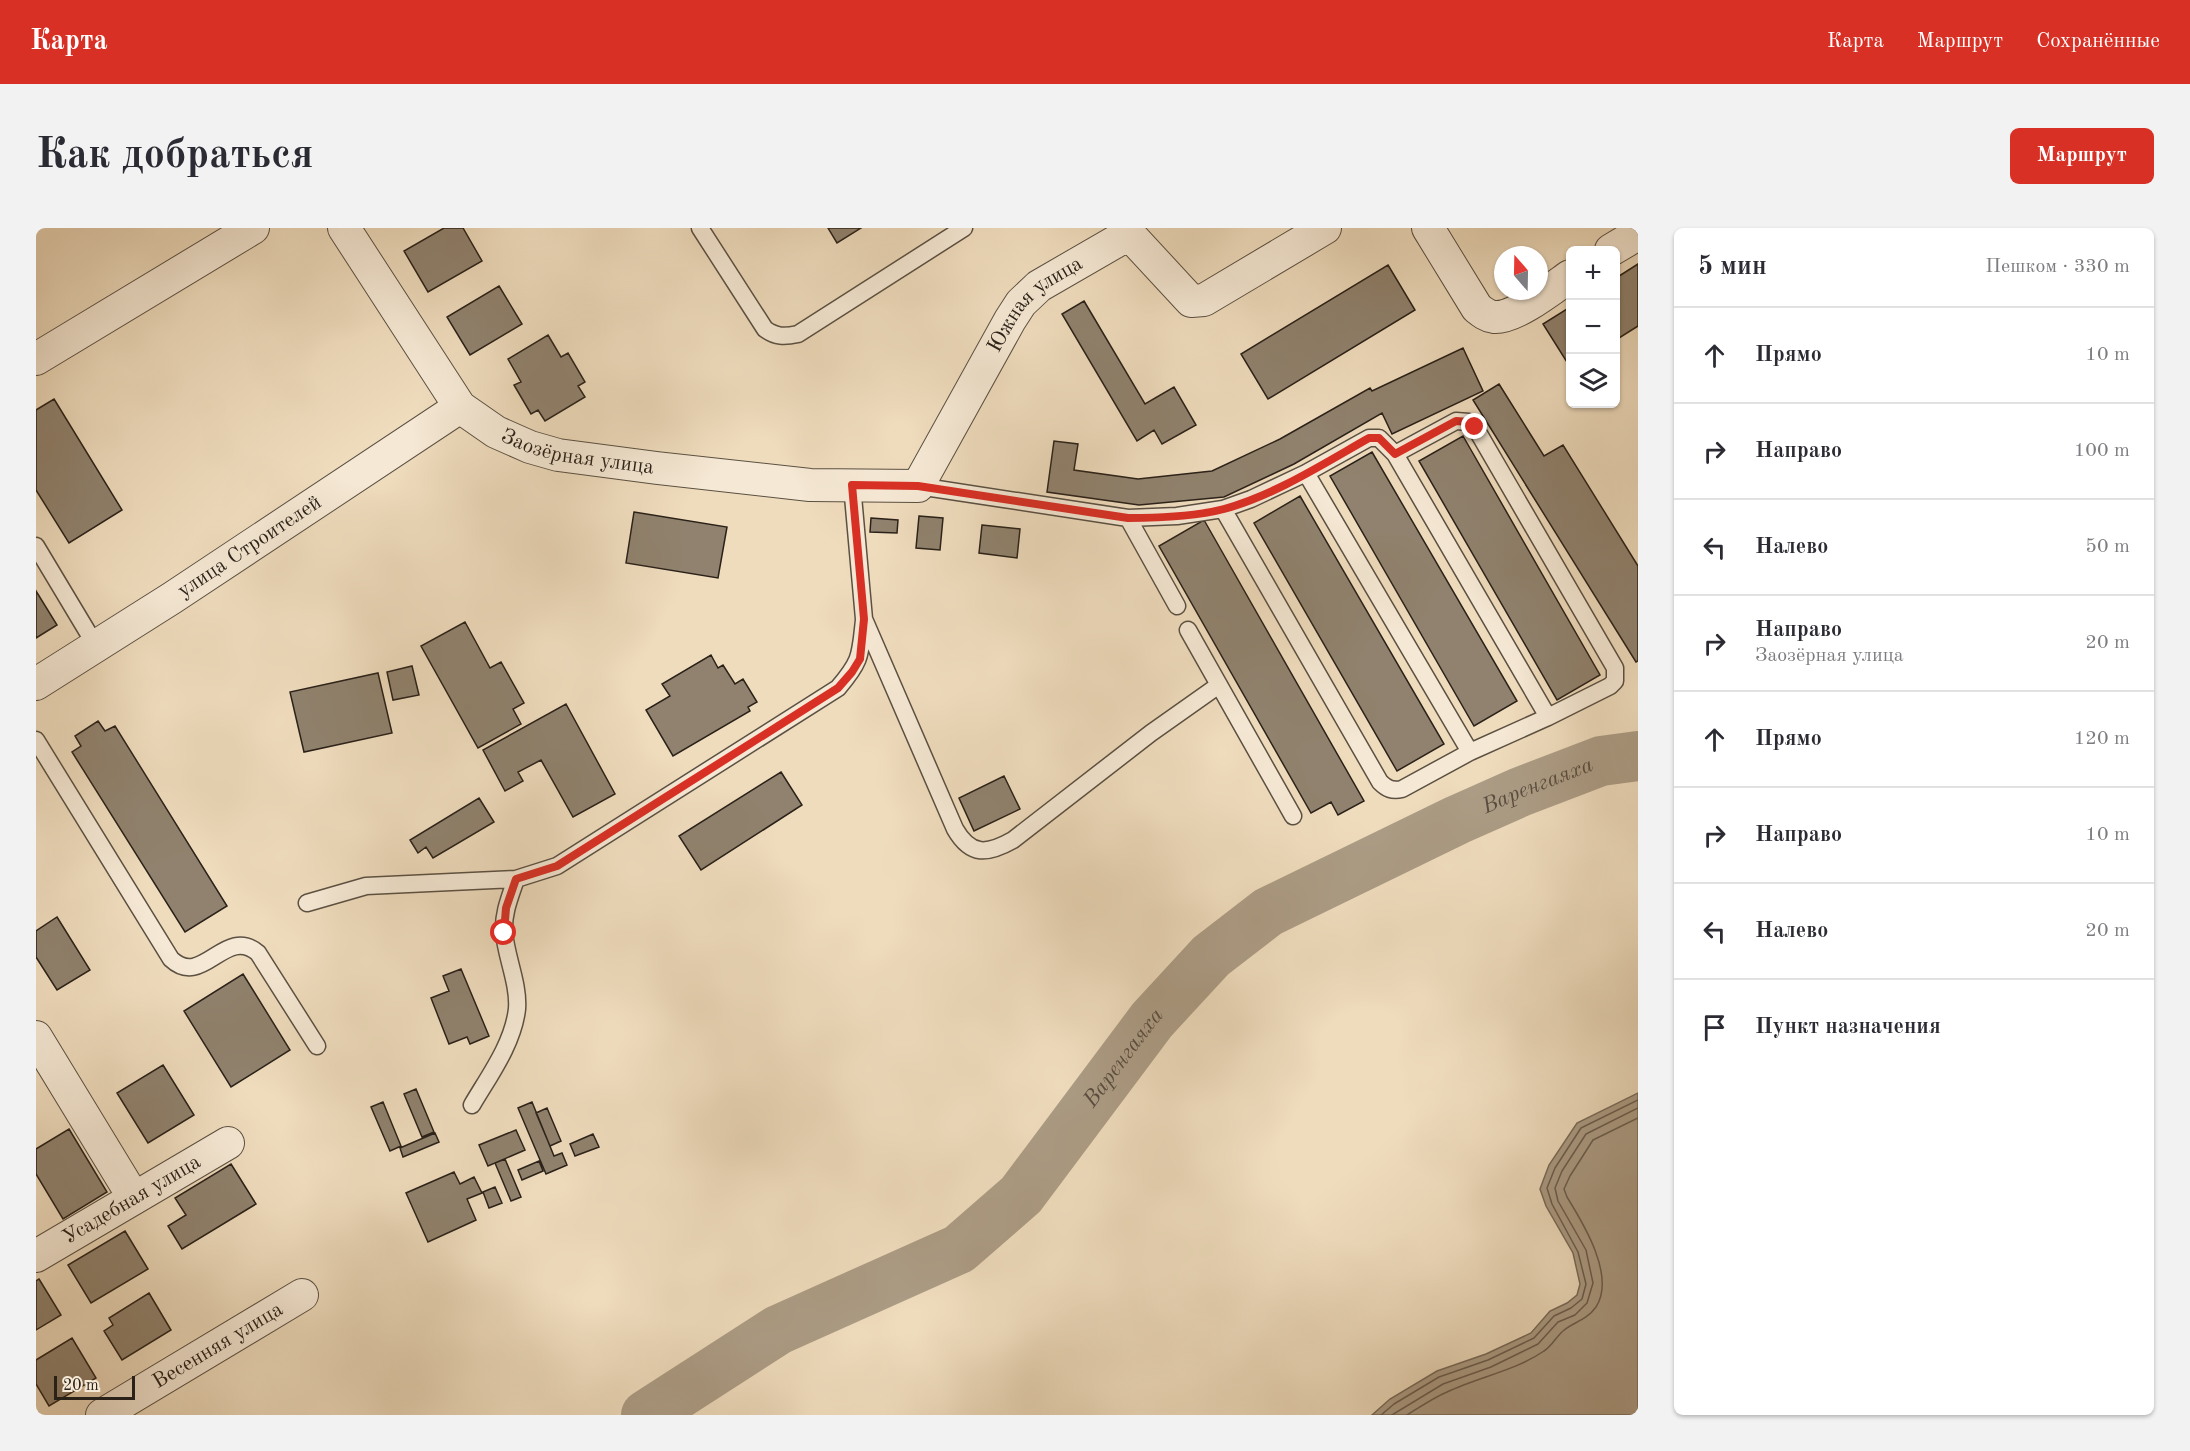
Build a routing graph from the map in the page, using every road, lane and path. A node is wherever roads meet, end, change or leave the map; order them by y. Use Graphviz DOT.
graph roads {
  1 [pos="253,228"];
  2 [pos="344,228"];
  3 [pos="700,228"];
  4 [pos="963,228"];
  5 [pos="1325,228"];
  6 [pos="1428,228"];
  7 [pos="1134,231"];
  8 [pos="1638,234"];
  9 [pos="1618,246"];
  10 [pos="1566,279"];
  11 [pos="36,359"];
  12 [pos="460,407"];
  13 [pos="1395,454"];
  14 [pos="1306,473"];
  15 [pos="852,485"];
  16 [pos="918,486"];
  17 [pos="1223,509"];
  18 [pos="1128,518"];
  19 [pos="36,546"];
  20 [pos="1177,606"];
  21 [pos="864,619"];
  22 [pos="1188,630"];
  23 [pos="96,646"];
  24 [pos="36,684"];
  25 [pos="1220,685"];
  26 [pos="1548,717"];
  27 [pos="36,740"];
  28 [pos="1470,752"];
  29 [pos="1293,816"];
  30 [pos="516,879"];
  31 [pos="307,903"];
  32 [pos="36,1037"];
  33 [pos="317,1046"];
  34 [pos="472,1105"];
  35 [pos="228,1143"];
  36 [pos="134,1198"];
  37 [pos="36,1256"];
  38 [pos="302,1294"];
  39 [pos="102,1415"];
  1 -- 11 [label="street"];
  2 -- 12 [label="street, Заозёрная улица"];
  3 -- 4 [label="lane"];
  5 -- 7 [label="street, Южная улица"];
  6 -- 10 [label="street"];
  7 -- 16 [label="street, Южная улица"];
  8 -- 9 [label="street"];
  12 -- 15 [label="street, Заозёрная улица"];
  12 -- 23 [label="street, улица Строителей"];
  13 -- 14 [label="lane"];
  13 -- 26 [label="lane"];
  13 -- 26 [label="lane"];
  14 -- 17 [label="lane"];
  14 -- 28 [label="lane"];
  15 -- 16 [label="street, Заозёрная улица"];
  15 -- 21 [label="lane"];
  16 -- 18 [label="lane"];
  17 -- 18 [label="lane"];
  17 -- 28 [label="lane"];
  18 -- 20 [label="lane"];
  19 -- 23 [label="lane"];
  21 -- 25 [label="lane"];
  21 -- 30 [label="lane"];
  22 -- 25 [label="lane"];
  23 -- 24 [label="street, улица Строителей"];
  25 -- 29 [label="lane"];
  26 -- 28 [label="lane"];
  27 -- 33 [label="lane"];
  30 -- 31 [label="lane"];
  30 -- 34 [label="lane"];
  32 -- 36 [label="street"];
  35 -- 36 [label="street, Усадебная улица"];
  36 -- 37 [label="street, Усадебная улица"];
  38 -- 39 [label="street, Весенняя улица"];
}
